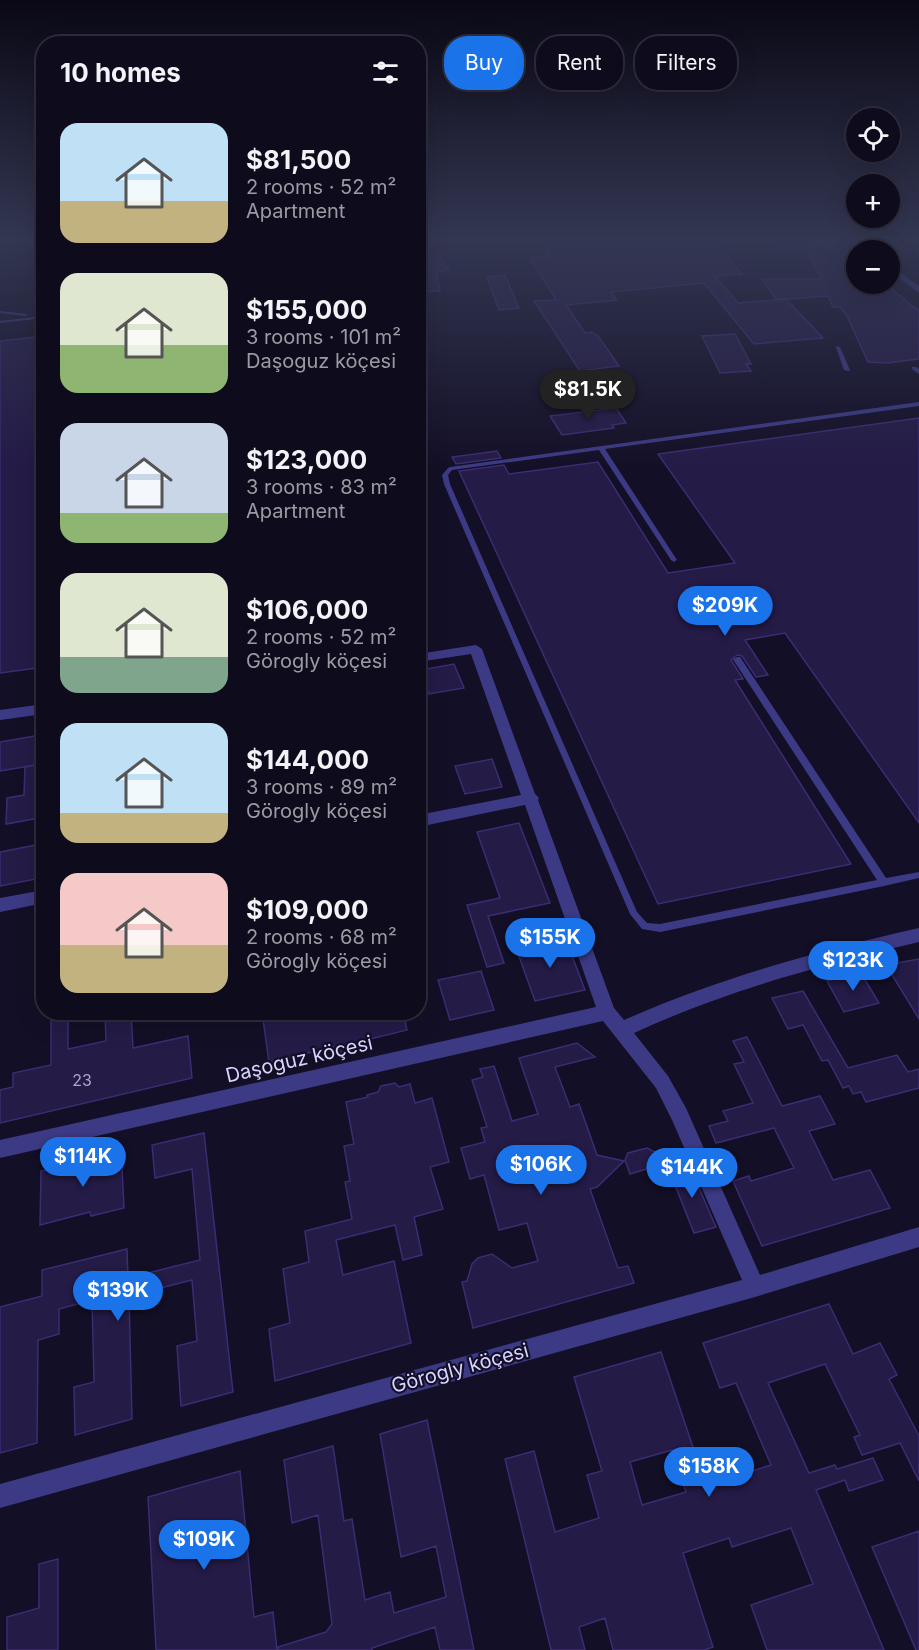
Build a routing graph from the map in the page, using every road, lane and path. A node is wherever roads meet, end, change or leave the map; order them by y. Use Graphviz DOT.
graph roads {
  1 [pos="36,318"];
  2 [pos="0,322"];
  3 [pos="838,347"];
  4 [pos="914,368"];
  5 [pos="847,370"];
  6 [pos="919,372"];
  7 [pos="919,404"];
  8 [pos="601,448"];
  9 [pos="674,560"];
  10 [pos="426,657"];
  11 [pos="737,659"];
  12 [pos="36,710"];
  13 [pos="0,715"];
  14 [pos="532,798"];
  15 [pos="426,819"];
  16 [pos="919,875"];
  17 [pos="884,883"];
  18 [pos="36,898"];
  19 [pos="0,905"];
  20 [pos="919,935"];
  21 [pos="607,1012"];
  22 [pos="621,1030"];
  23 [pos="0,1149"];
  24 [pos="919,1237"];
  25 [pos="755,1287"];
  26 [pos="0,1496"];
  1 -- 2 [label="lane"];
  3 -- 5 [label="lane"];
  4 -- 6 [label="lane"];
  7 -- 8 [label="lane"];
  8 -- 9 [label="lane"];
  8 -- 17 [label="lane"];
  10 -- 14 [label="street"];
  11 -- 17 [label="lane"];
  12 -- 13 [label="street"];
  14 -- 15 [label="street"];
  14 -- 21 [label="street"];
  16 -- 17 [label="lane"];
  18 -- 19 [label="street"];
  20 -- 22 [label="street"];
  21 -- 22 [label="street"];
  21 -- 23 [label="street, Daşoguz köçesi"];
  22 -- 25 [label="street"];
  24 -- 25 [label="street, Görogly köçesi"];
  25 -- 26 [label="street, Görogly köçesi"];
}
